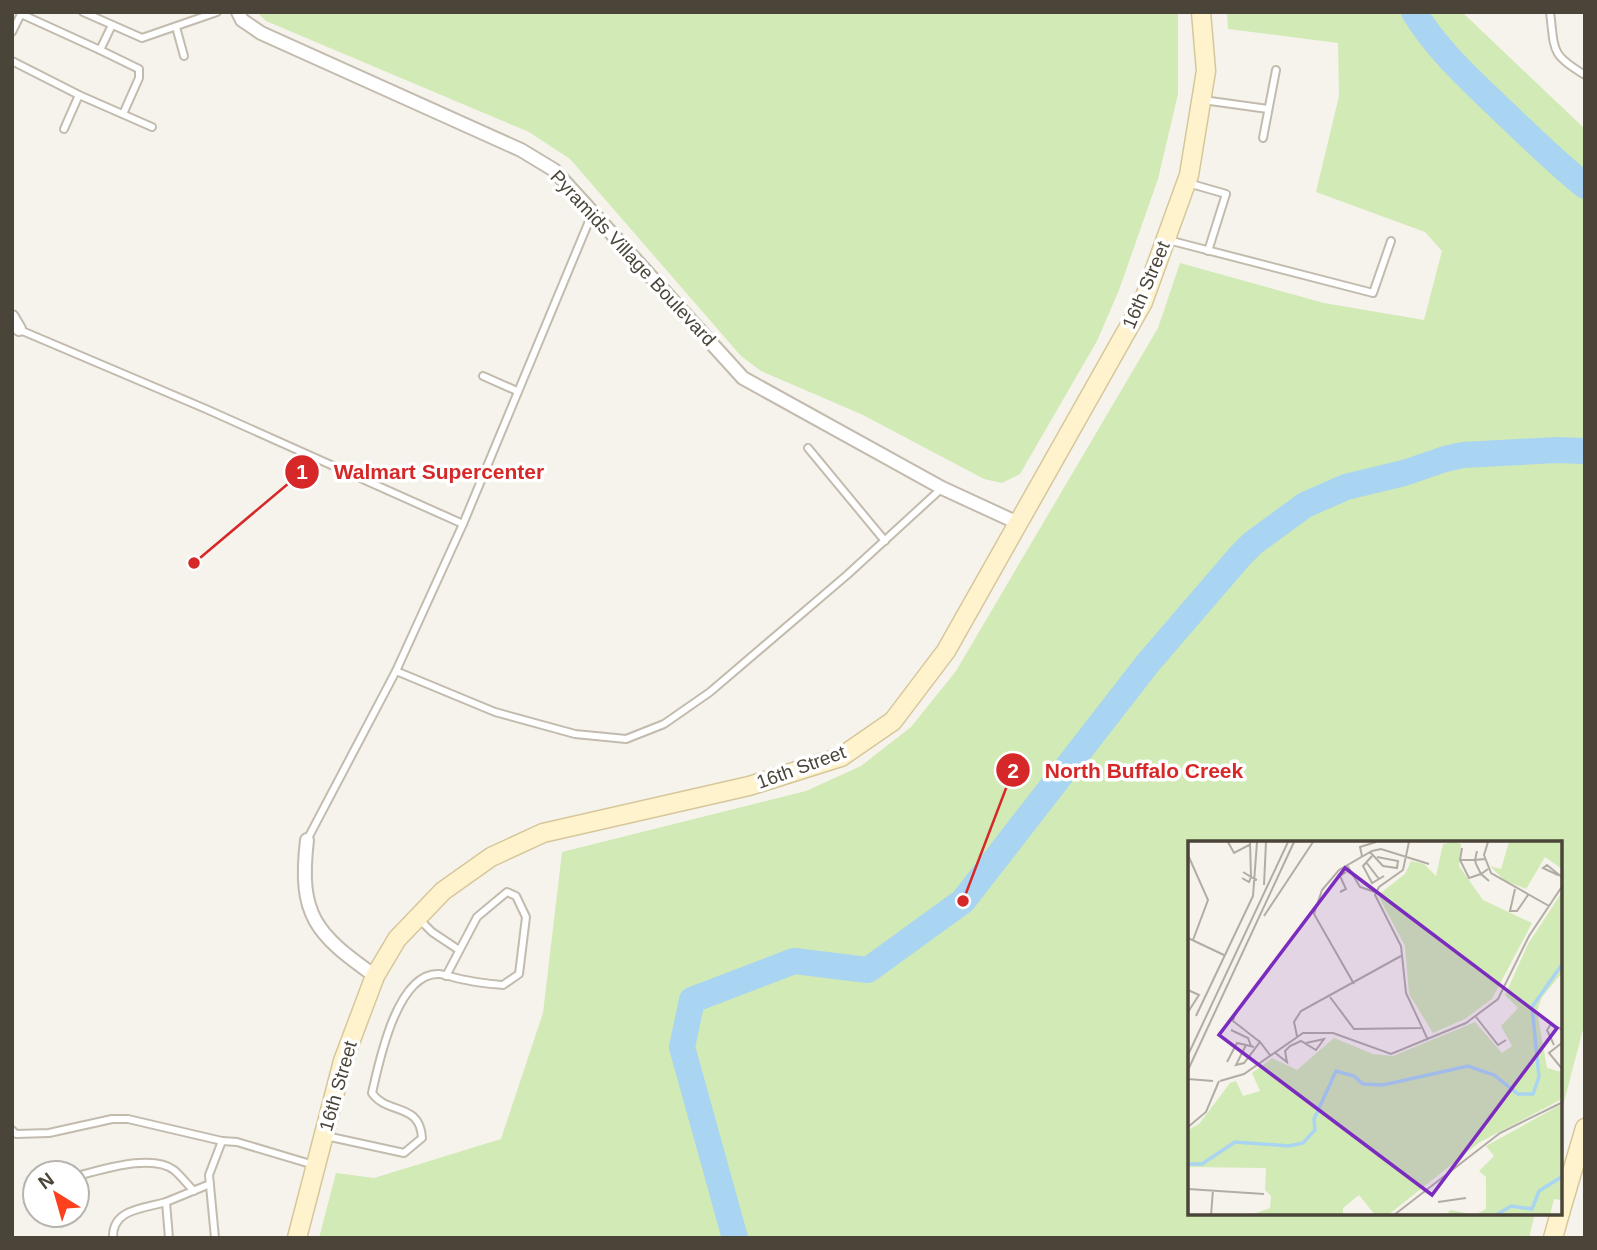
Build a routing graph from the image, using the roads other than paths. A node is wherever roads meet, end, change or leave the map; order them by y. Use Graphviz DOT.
graph roads {
  1 [pos="83,12"];
  2 [pos="217,12"];
  3 [pos="238,12"];
  4 [pos="1201,12"];
  5 [pos="1550,12"];
  6 [pos="21,13"];
  7 [pos="112,25"];
  8 [pos="176,27"];
  9 [pos="12,32"];
  10 [pos="100,50"];
  11 [pos="184,56"];
  12 [pos="12,61"];
  13 [pos="1276,70"];
  14 [pos="1585,75"];
  15 [pos="79,94"];
  16 [pos="1201,100"];
  17 [pos="1268,109"];
  18 [pos="123,114"];
  19 [pos="152,127"];
  20 [pos="64,129"];
  21 [pos="1262,138"];
  22 [pos="1186,183"];
  23 [pos="592,214"];
  24 [pos="1166,240"];
  25 [pos="1391,241"];
  26 [pos="1208,251"];
  27 [pos="12,317"];
  28 [pos="19,329"];
  29 [pos="482,376"];
  30 [pos="517,391"];
  31 [pos="808,448"];
  32 [pos="942,488"];
  33 [pos="1018,523"];
  34 [pos="463,524"];
  35 [pos="884,541"];
  36 [pos="396,671"];
  37 [pos="307,840"];
  38 [pos="417,918"];
  39 [pos="459,950"];
  40 [pos="375,976"];
  41 [pos="446,976"];
  42 [pos="12,1130"];
  43 [pos="324,1136"];
  44 [pos="1584,1137"];
  45 [pos="222,1141"];
  46 [pos="316,1165"];
  47 [pos="91,1172"];
  48 [pos="210,1184"];
  49 [pos="194,1191"];
  50 [pos="166,1202"];
  51 [pos="1562,1207"];
  52 [pos="1559,1215"];
  53 [pos="113,1238"];
  54 [pos="169,1238"];
  55 [pos="215,1238"];
  56 [pos="297,1238"];
  57 [pos="1553,1238"];
  1 -- 7 [label="lane"];
  2 -- 8 [label="lane"];
  3 -- 23 [label="street, Pyramids Village Boulevard"];
  4 -- 16 [label="street, 16th Street"];
  5 -- 14 [label="lane"];
  6 -- 9 [label="lane"];
  6 -- 10 [label="lane"];
  7 -- 8 [label="lane"];
  7 -- 10 [label="lane"];
  8 -- 11 [label="lane"];
  10 -- 18 [label="lane"];
  12 -- 15 [label="lane"];
  13 -- 17 [label="lane"];
  15 -- 18 [label="lane"];
  15 -- 20 [label="lane"];
  16 -- 17 [label="lane"];
  16 -- 22 [label="street, 16th Street"];
  17 -- 21 [label="lane"];
  18 -- 19 [label="lane"];
  22 -- 24 [label="street, 16th Street"];
  22 -- 26 [label="lane"];
  23 -- 30 [label="lane"];
  23 -- 32 [label="street, Pyramids Village Boulevard"];
  24 -- 26 [label="lane"];
  24 -- 33 [label="street, 16th Street"];
  25 -- 26 [label="lane"];
  27 -- 28 [label="street"];
  28 -- 34 [label="lane"];
  29 -- 30 [label="lane"];
  30 -- 34 [label="lane"];
  31 -- 35 [label="lane"];
  32 -- 33 [label="street, Pyramids Village Boulevard"];
  32 -- 35 [label="lane"];
  33 -- 38 [label="street, 16th Street"];
  34 -- 36 [label="lane"];
  35 -- 36 [label="lane"];
  36 -- 37 [label="lane"];
  37 -- 40 [label="street"];
  38 -- 39 [label="lane"];
  38 -- 40 [label="street, 16th Street"];
  39 -- 41 [label="lane"];
  39 -- 41 [label="lane"];
  40 -- 43 [label="street, 16th Street"];
  41 -- 43 [label="lane"];
  42 -- 45 [label="lane"];
  43 -- 46 [label="street, 16th Street"];
  44 -- 51 [label="street"];
  45 -- 46 [label="lane"];
  45 -- 48 [label="lane"];
  46 -- 56 [label="street, 16th Street"];
  47 -- 49 [label="lane"];
  48 -- 49 [label="lane"];
  48 -- 55 [label="lane"];
  49 -- 50 [label="lane"];
  50 -- 53 [label="lane"];
  50 -- 54 [label="lane"];
  52 -- 57 [label="street"];
}
